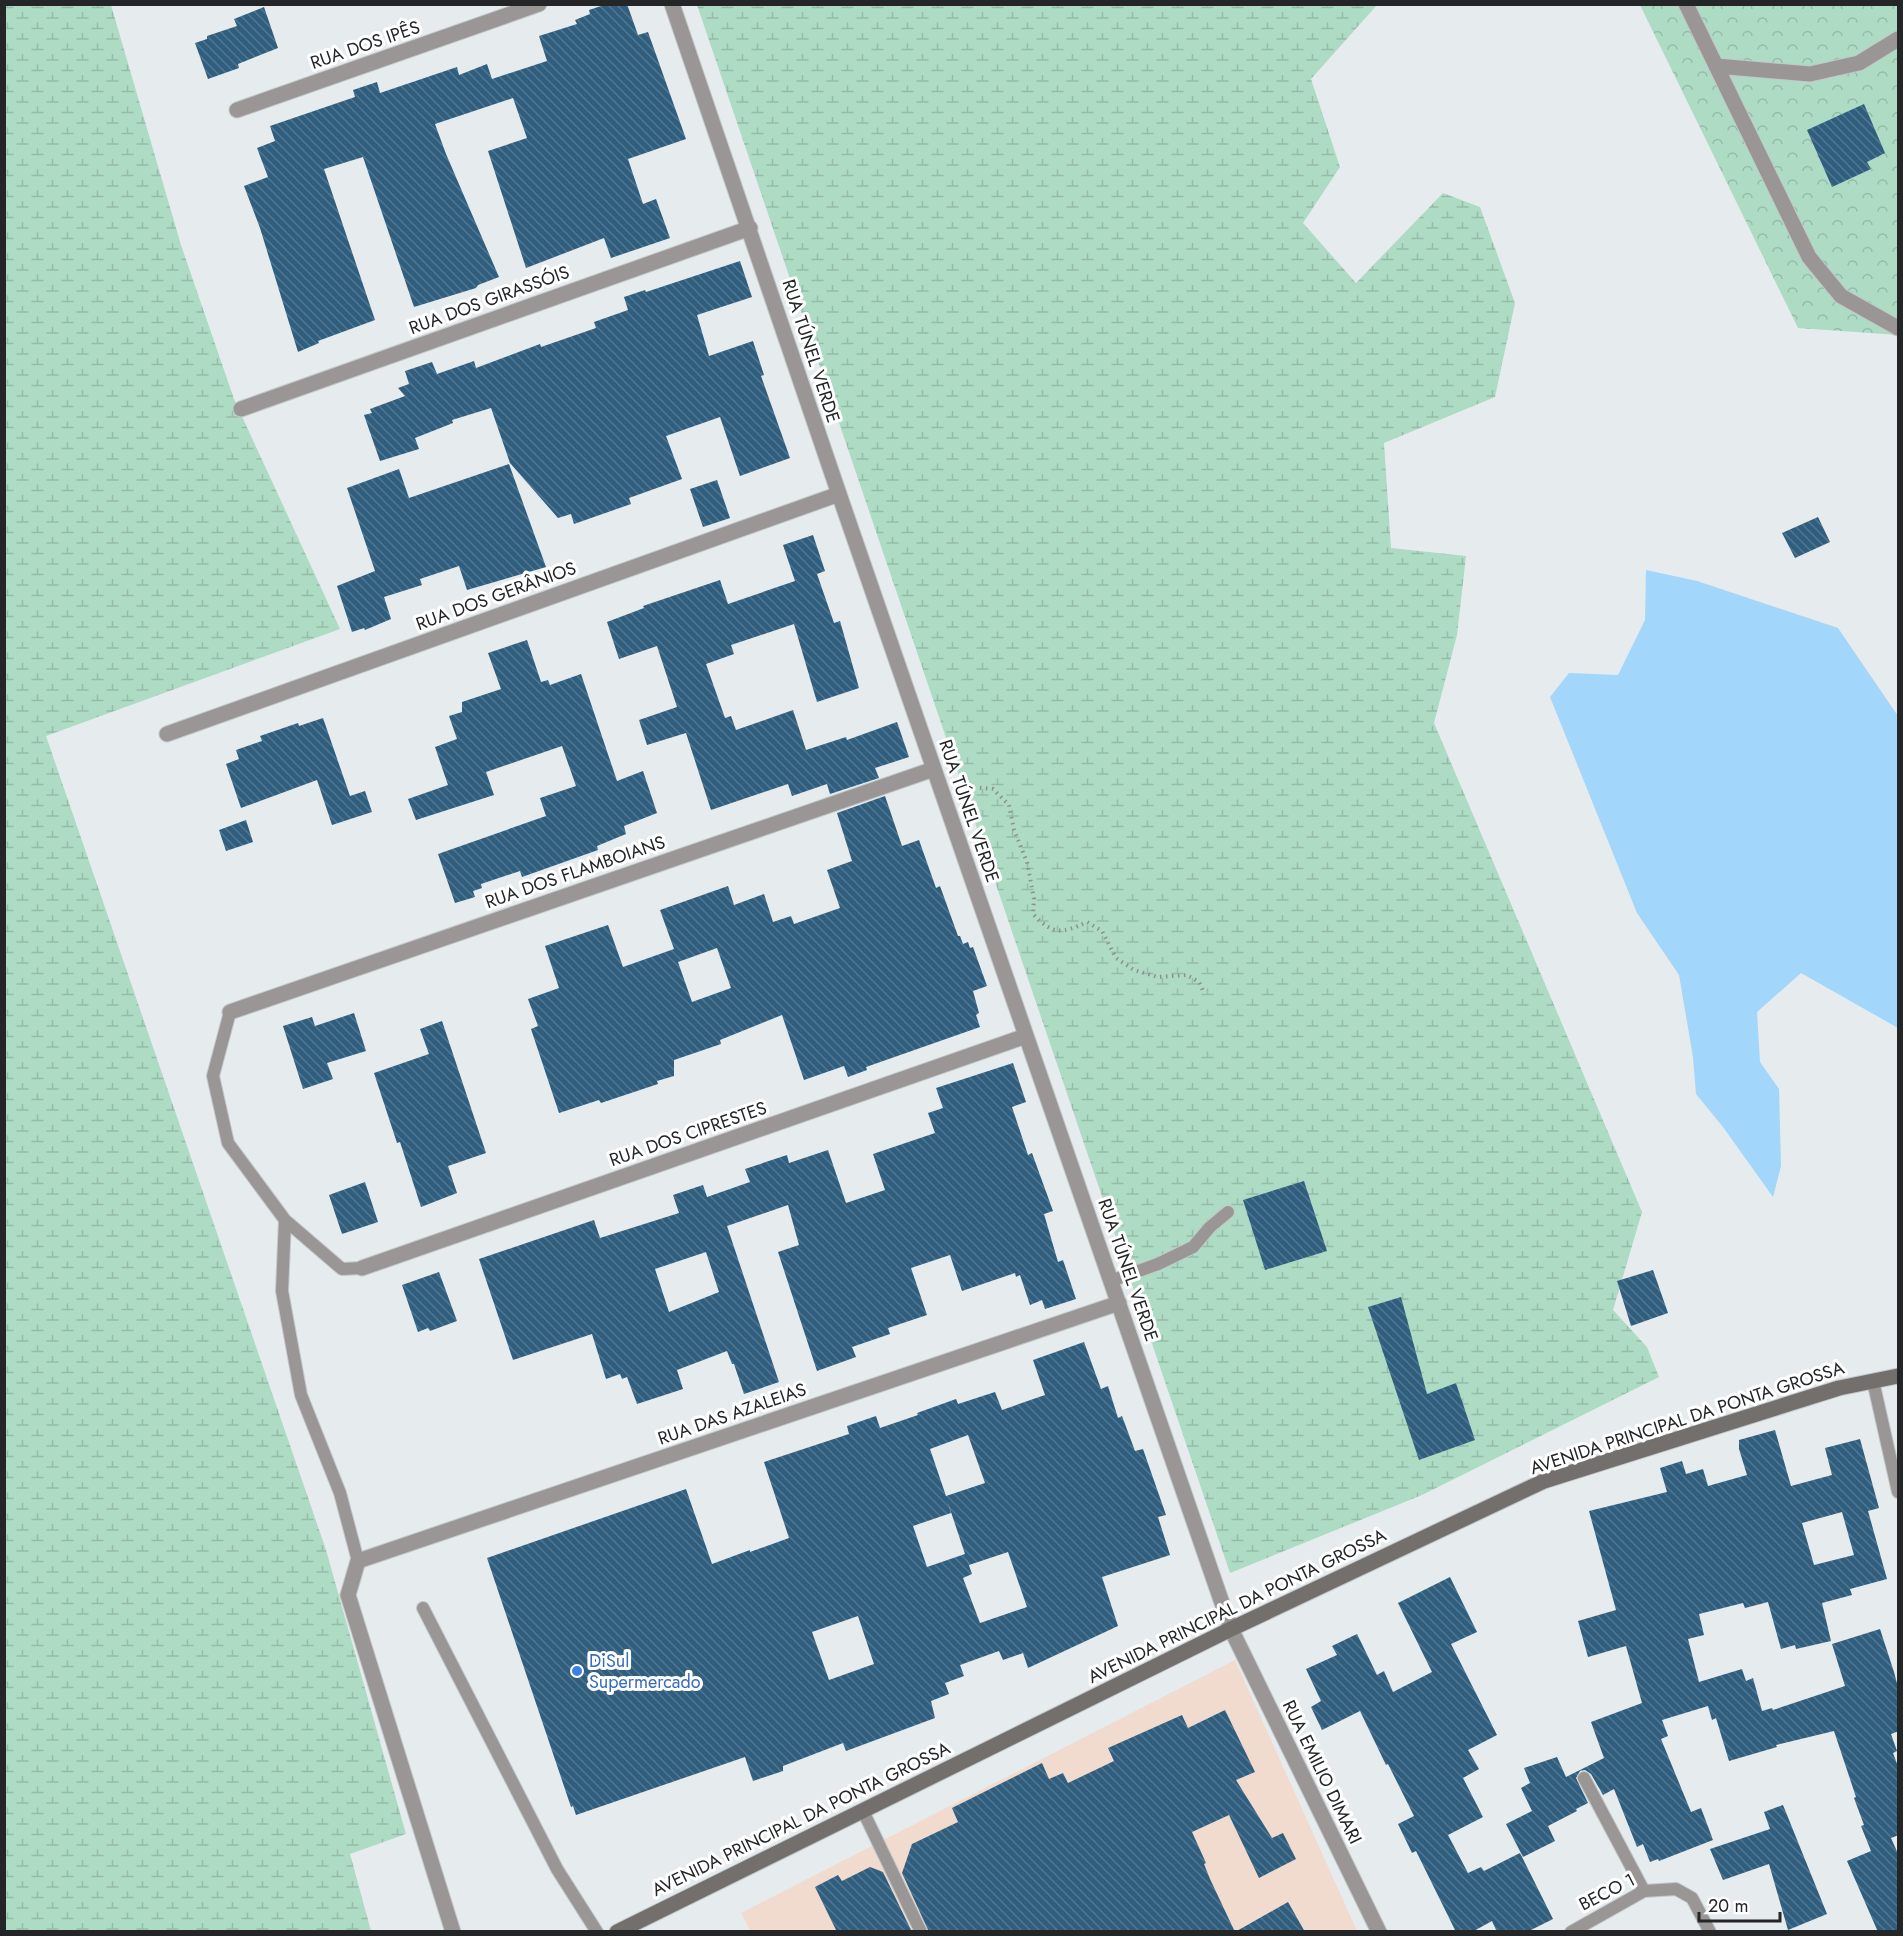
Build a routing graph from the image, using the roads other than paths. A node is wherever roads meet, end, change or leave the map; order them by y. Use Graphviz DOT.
graph roads {
  1 [pos="539,4"];
  2 [pos="672,4"];
  3 [pos="1686,4"];
  4 [pos="1899,39"];
  5 [pos="1716,66"];
  6 [pos="237,110"];
  7 [pos="750,228"];
  8 [pos="1899,328"];
  9 [pos="241,409"];
  10 [pos="839,494"];
  11 [pos="167,734"];
  12 [pos="934,769"];
  13 [pos="230,1012"];
  14 [pos="1026,1036"];
  15 [pos="1228,1212"];
  16 [pos="285,1220"];
  17 [pos="362,1269"];
  18 [pos="1111,1281"];
  19 [pos="1119,1303"];
  20 [pos="1899,1376"];
  21 [pos="1873,1381"];
  22 [pos="1899,1492"];
  23 [pos="358,1561"];
  24 [pos="423,1608"];
  25 [pos="1231,1629"];
  26 [pos="1584,1778"];
  27 [pos="863,1811"];
  28 [pos="1644,1891"];
  29 [pos="453,1932"];
  30 [pos="597,1932"];
  31 [pos="617,1932"];
  32 [pos="921,1932"];
  33 [pos="1379,1932"];
  34 [pos="1571,1932"];
  35 [pos="1710,1932"];
  1 -- 6 [label="street, RUA DOS IPÊS"];
  2 -- 7 [label="street, RUA TÚNEL VERDE"];
  3 -- 5 [label="street"];
  4 -- 5 [label="street"];
  5 -- 8 [label="street"];
  7 -- 9 [label="street, RUA DOS GIRASSÓIS"];
  7 -- 10 [label="street, RUA TÚNEL VERDE"];
  10 -- 11 [label="street, RUA DOS GERÂNIOS"];
  10 -- 12 [label="street, RUA TÚNEL VERDE"];
  12 -- 13 [label="street, RUA DOS FLAMBOIANS"];
  12 -- 14 [label="street, RUA TÚNEL VERDE"];
  13 -- 16 [label="lane"];
  14 -- 17 [label="street, RUA DOS CIPRESTES"];
  14 -- 18 [label="street, RUA TÚNEL VERDE"];
  15 -- 18 [label="lane"];
  16 -- 17 [label="lane"];
  16 -- 23 [label="lane"];
  18 -- 19 [label="street, RUA TÚNEL VERDE"];
  19 -- 23 [label="street, RUA DAS AZALEIAS"];
  19 -- 25 [label="street, RUA TÚNEL VERDE"];
  20 -- 21 [label="main road, AVENIDA PRINCIPAL DA PONTA GROSSA"];
  21 -- 22 [label="lane"];
  21 -- 25 [label="main road, AVENIDA PRINCIPAL DA PONTA GROSSA"];
  23 -- 29 [label="street"];
  24 -- 30 [label="lane"];
  25 -- 27 [label="main road, AVENIDA PRINCIPAL DA PONTA GROSSA"];
  25 -- 33 [label="street, RUA EMILIO DIMARI"];
  26 -- 28 [label="lane"];
  27 -- 31 [label="main road, AVENIDA PRINCIPAL DA PONTA GROSSA"];
  27 -- 32 [label="lane"];
  28 -- 34 [label="lane, BECO 1"];
  28 -- 35 [label="lane, BECO 1"];
}
